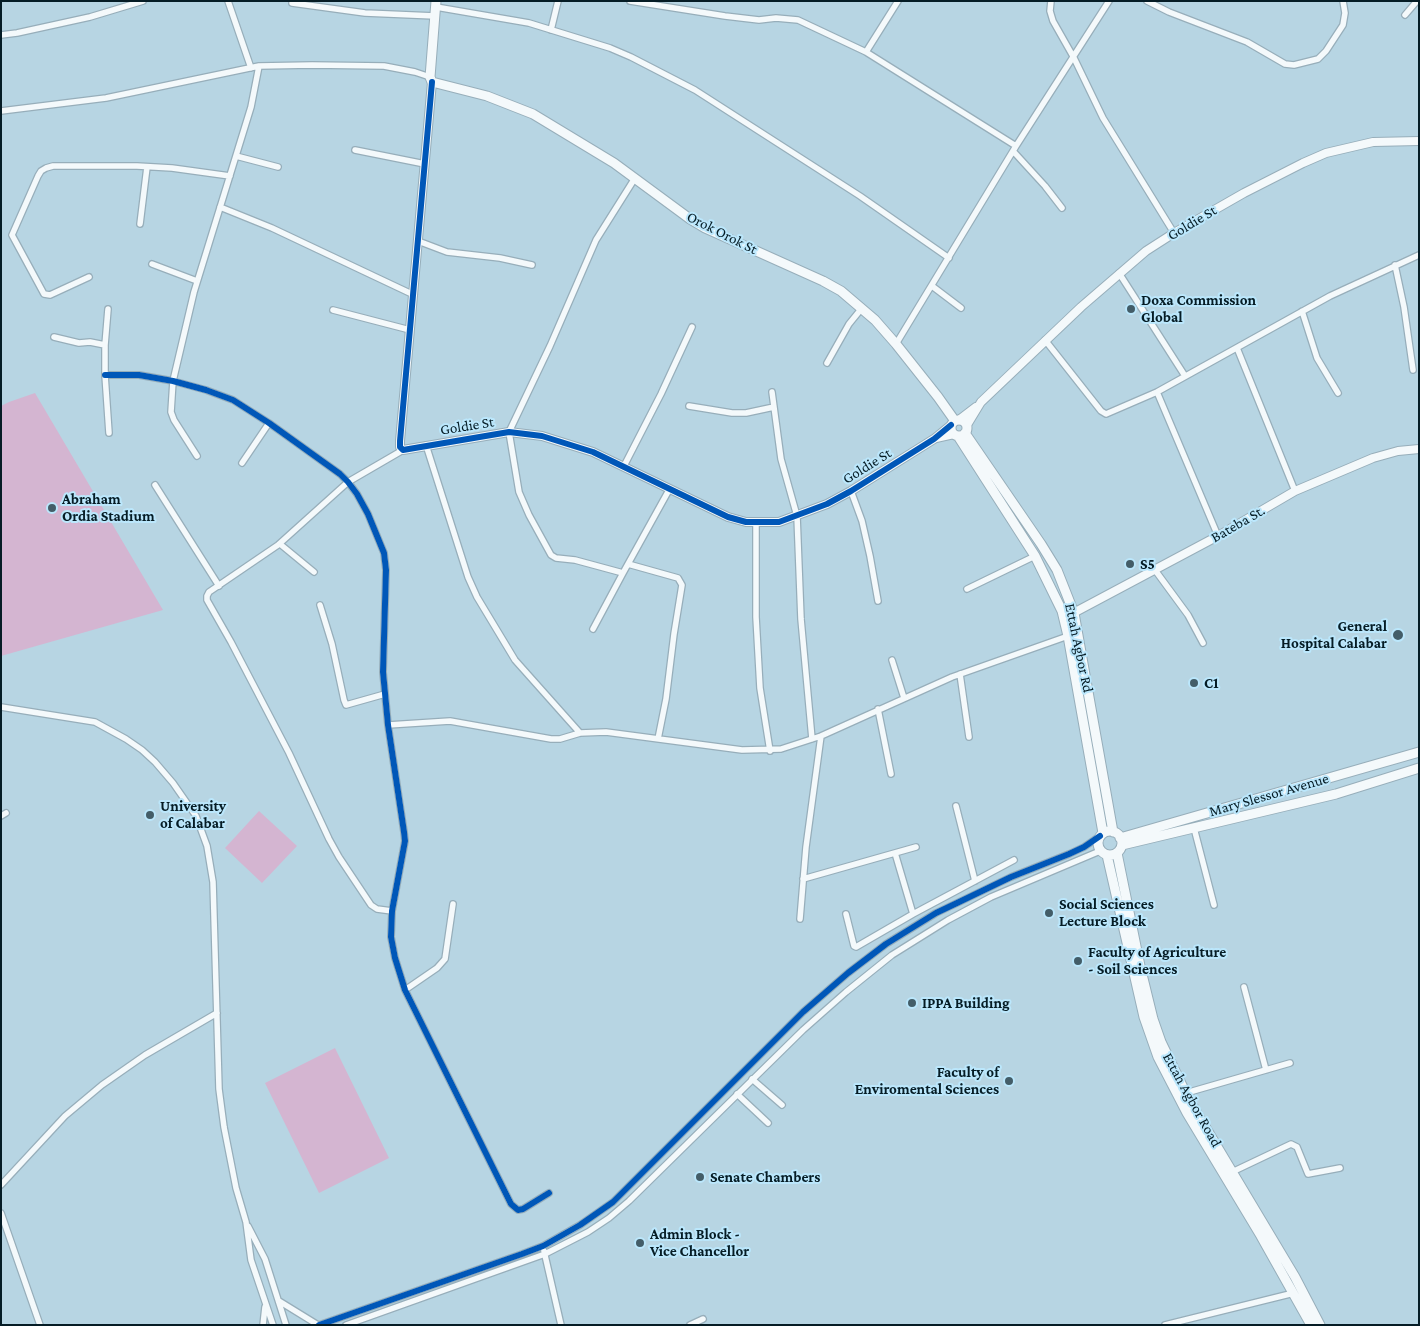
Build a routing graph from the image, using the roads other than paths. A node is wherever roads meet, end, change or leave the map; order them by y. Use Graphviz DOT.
graph roads {
  1 [pos="143,1"];
  2 [pos="228,1"];
  3 [pos="558,1"];
  4 [pos="630,1"];
  5 [pos="898,1"];
  6 [pos="1050,1"];
  7 [pos="1109,1"];
  8 [pos="1147,1"];
  9 [pos="1343,1"];
  10 [pos="1417,1"];
  11 [pos="292,3"];
  12 [pos="436,8"];
  13 [pos="1405,15"];
  14 [pos="551,30"];
  15 [pos="1,35"];
  16 [pos="866,52"];
  17 [pos="1074,58"];
  18 [pos="259,66"];
  19 [pos="251,68"];
  20 [pos="431,79"];
  21 [pos="1,111"];
  22 [pos="1419,141"];
  23 [pos="1015,148"];
  24 [pos="355,150"];
  25 [pos="236,156"];
  26 [pos="425,164"];
  27 [pos="278,166"];
  28 [pos="147,167"];
  29 [pos="230,176"];
  30 [pos="635,178"];
  31 [pos="220,207"];
  32 [pos="1062,208"];
  33 [pos="140,224"];
  34 [pos="1174,233"];
  35 [pos="418,241"];
  36 [pos="1419,255"];
  37 [pos="949,258"];
  38 [pos="152,264"];
  39 [pos="532,265"];
  40 [pos="1395,265"];
  41 [pos="1119,273"];
  42 [pos="89,277"];
  43 [pos="197,281"];
  44 [pos="932,286"];
  45 [pos="414,296"];
  46 [pos="862,308"];
  47 [pos="961,308"];
  48 [pos="108,309"];
  49 [pos="333,310"];
  50 [pos="1302,311"];
  51 [pos="692,328"];
  52 [pos="410,330"];
  53 [pos="54,337"];
  54 [pos="1045,340"];
  55 [pos="896,344"];
  56 [pos="105,345"];
  57 [pos="1237,348"];
  58 [pos="827,363"];
  59 [pos="1413,370"];
  60 [pos="105,375"];
  61 [pos="1185,376"];
  62 [pos="173,381"];
  63 [pos="772,392"];
  64 [pos="1158,392"];
  65 [pos="1338,393"];
  66 [pos="689,406"];
  67 [pos="774,407"];
  68 [pos="269,423"];
  69 [pos="958,428"];
  70 [pos="509,432"];
  71 [pos="109,433"];
  72 [pos="426,445"];
  73 [pos="1419,449"];
  74 [pos="403,450"];
  75 [pos="197,456"];
  76 [pos="242,463"];
  77 [pos="624,466"];
  78 [pos="348,482"];
  79 [pos="155,485"];
  80 [pos="669,490"];
  81 [pos="851,491"];
  82 [pos="1295,491"];
  83 [pos="797,516"];
  84 [pos="756,523"];
  85 [pos="1218,536"];
  86 [pos="280,544"];
  87 [pos="1035,556"];
  88 [pos="628,564"];
  89 [pos="1156,570"];
  90 [pos="314,572"];
  91 [pos="622,573"];
  92 [pos="219,586"];
  93 [pos="967,589"];
  94 [pos="878,601"];
  95 [pos="320,605"];
  96 [pos="1074,613"];
  97 [pos="1064,618"];
  98 [pos="593,629"];
  99 [pos="1068,636"];
  100 [pos="1203,643"];
  101 [pos="892,660"];
  102 [pos="960,674"];
  103 [pos="385,694"];
  104 [pos="904,698"];
  105 [pos="1,707"];
  106 [pos="878,710"];
  107 [pos="388,725"];
  108 [pos="580,733"];
  109 [pos="821,736"];
  110 [pos="969,738"];
  111 [pos="658,739"];
  112 [pos="812,739"];
  113 [pos="770,751"];
  114 [pos="1419,752"];
  115 [pos="1419,768"];
  116 [pos="891,774"];
  117 [pos="956,806"];
  118 [pos="1194,828"];
  119 [pos="1101,834"];
  120 [pos="1118,842"];
  121 [pos="916,847"];
  122 [pos="895,853"];
  123 [pos="1104,853"];
  124 [pos="1014,860"];
  125 [pos="803,879"];
  126 [pos="975,881"];
  127 [pos="453,904"];
  128 [pos="1214,905"];
  129 [pos="392,911"];
  130 [pos="846,914"];
  131 [pos="913,914"];
  132 [pos="800,919"];
  133 [pos="1244,987"];
  134 [pos="405,990"];
  135 [pos="217,1013"];
  136 [pos="1290,1062"];
  137 [pos="1266,1070"];
  138 [pos="752,1080"];
  139 [pos="1186,1093"];
  140 [pos="737,1094"];
  141 [pos="782,1105"];
  142 [pos="768,1123"];
  143 [pos="1340,1168"];
  144 [pos="1232,1172"];
  145 [pos="1,1185"];
  146 [pos="549,1193"];
  147 [pos="1,1213"];
  148 [pos="246,1222"];
  149 [pos="543,1246"];
  150 [pos="545,1254"];
  151 [pos="1294,1293"];
  152 [pos="279,1301"];
  153 [pos="265,1305"];
  154 [pos="703,1319"];
  155 [pos="40,1325"];
  156 [pos="263,1325"];
  157 [pos="273,1325"];
  158 [pos="286,1325"];
  159 [pos="318,1325"];
  160 [pos="346,1325"];
  161 [pos="561,1325"];
  162 [pos="690,1325"];
  163 [pos="1165,1325"];
  164 [pos="1311,1325"];
  165 [pos="1320,1325"];
  1 -- 15 [label="street"];
  2 -- 19 [label="street"];
  3 -- 14 [label="street"];
  4 -- 16 [label="street"];
  5 -- 16 [label="street"];
  6 -- 17 [label="street"];
  7 -- 17 [label="street"];
  8 -- 9 [label="street"];
  10 -- 13 [label="street"];
  11 -- 12 [label="street"];
  12 -- 14 [label="street"];
  12 -- 20 [label="main road"];
  14 -- 37 [label="street"];
  16 -- 23 [label="street"];
  17 -- 23 [label="street"];
  17 -- 34 [label="street"];
  18 -- 19 [label="street"];
  18 -- 20 [label="street"];
  18 -- 25 [label="street"];
  19 -- 21 [label="street"];
  20 -- 26 [label="street"];
  20 -- 30 [label="main road, Orok Orok St"];
  22 -- 34 [label="street, Goldie St"];
  23 -- 32 [label="street"];
  23 -- 37 [label="street"];
  24 -- 26 [label="street"];
  25 -- 27 [label="street"];
  25 -- 29 [label="street"];
  26 -- 35 [label="street"];
  28 -- 29 [label="street"];
  28 -- 33 [label="street"];
  28 -- 42 [label="street"];
  29 -- 31 [label="street"];
  30 -- 46 [label="main road, Orok Orok St"];
  30 -- 70 [label="street"];
  31 -- 43 [label="street"];
  31 -- 45 [label="street"];
  34 -- 41 [label="street, Goldie St"];
  35 -- 39 [label="street"];
  35 -- 45 [label="street"];
  36 -- 40 [label="street"];
  37 -- 44 [label="street"];
  38 -- 43 [label="street"];
  40 -- 50 [label="street"];
  40 -- 59 [label="street"];
  41 -- 54 [label="street, Goldie St"];
  41 -- 61 [label="street"];
  43 -- 62 [label="street"];
  44 -- 47 [label="street"];
  44 -- 55 [label="street"];
  45 -- 52 [label="street"];
  46 -- 55 [label="main road, Orok Orok St"];
  46 -- 58 [label="street"];
  48 -- 56 [label="street"];
  49 -- 52 [label="street"];
  50 -- 57 [label="street"];
  50 -- 65 [label="street"];
  51 -- 77 [label="street"];
  52 -- 74 [label="street"];
  53 -- 56 [label="street"];
  54 -- 64 [label="street"];
  54 -- 69 [label="street, Goldie St"];
  55 -- 69 [label="main road, Orok Orok St"];
  56 -- 60 [label="street"];
  57 -- 61 [label="street"];
  57 -- 82 [label="street"];
  60 -- 62 [label="street"];
  60 -- 71 [label="street"];
  61 -- 64 [label="street"];
  62 -- 68 [label="street"];
  62 -- 75 [label="street"];
  63 -- 67 [label="street"];
  64 -- 85 [label="street"];
  66 -- 67 [label="street"];
  67 -- 83 [label="street"];
  68 -- 76 [label="street"];
  68 -- 78 [label="street"];
  69 -- 81 [label="street, Goldie St"];
  69 -- 87 [label="main road, Ettah Agbor Rd"];
  69 -- 96 [label="main road, Ettah Agbor Rd"];
  70 -- 72 [label="street, Goldie St"];
  70 -- 77 [label="street, Goldie St"];
  70 -- 91 [label="street"];
  72 -- 74 [label="street, Goldie St"];
  72 -- 108 [label="street"];
  73 -- 82 [label="street, Bateba St."];
  74 -- 78 [label="street"];
  77 -- 80 [label="street, Goldie St"];
  78 -- 86 [label="street"];
  78 -- 103 [label="street"];
  79 -- 92 [label="street"];
  80 -- 84 [label="street, Goldie St"];
  80 -- 88 [label="street"];
  81 -- 83 [label="street, Goldie St"];
  81 -- 94 [label="street"];
  82 -- 85 [label="street, Bateba St."];
  83 -- 84 [label="street, Goldie St"];
  83 -- 112 [label="street"];
  84 -- 113 [label="street"];
  85 -- 89 [label="street, Bateba St."];
  86 -- 90 [label="street"];
  86 -- 92 [label="street"];
  87 -- 93 [label="street"];
  87 -- 97 [label="main road, Ettah Agbor Rd"];
  88 -- 91 [label="street"];
  88 -- 111 [label="street"];
  89 -- 96 [label="street, Bateba St."];
  89 -- 100 [label="street"];
  91 -- 98 [label="street"];
  92 -- 129 [label="street"];
  95 -- 103 [label="street"];
  96 -- 97 [label="street, Bateba St."];
  96 -- 120 [label="main road, Ettah Agbor Rd"];
  97 -- 99 [label="main road, Ettah Agbor Rd"];
  99 -- 102 [label="street"];
  99 -- 119 [label="main road, Ettah Agbor Rd"];
  101 -- 104 [label="street"];
  102 -- 104 [label="street"];
  102 -- 110 [label="street"];
  103 -- 107 [label="street"];
  104 -- 106 [label="street"];
  105 -- 135 [label="street"];
  106 -- 109 [label="street"];
  106 -- 116 [label="street"];
  107 -- 108 [label="street"];
  107 -- 129 [label="street"];
  108 -- 111 [label="street"];
  109 -- 112 [label="street"];
  109 -- 125 [label="street"];
  111 -- 113 [label="street"];
  112 -- 113 [label="street"];
  114 -- 120 [label="main road, Mary Slessor Avenue"];
  115 -- 118 [label="main road, Mary Slessor Avenue"];
  117 -- 126 [label="street"];
  118 -- 120 [label="main road, Mary Slessor Avenue"];
  118 -- 128 [label="street"];
  119 -- 120 [label="main road"];
  119 -- 123 [label="main road, Ettah Agbor Rd"];
  119 -- 149 [label="street"];
  120 -- 123 [label="main road"];
  120 -- 139 [label="main road, Ettah Agbor Road"];
  121 -- 122 [label="street"];
  122 -- 125 [label="street"];
  122 -- 131 [label="street"];
  123 -- 138 [label="street"];
  123 -- 151 [label="main road, Ettah Agbor Road"];
  124 -- 126 [label="street"];
  125 -- 132 [label="street"];
  126 -- 131 [label="street"];
  127 -- 134 [label="street"];
  129 -- 134 [label="street"];
  130 -- 131 [label="street"];
  133 -- 137 [label="street"];
  134 -- 146 [label="street"];
  135 -- 145 [label="street"];
  135 -- 148 [label="street"];
  136 -- 137 [label="street"];
  137 -- 139 [label="street"];
  138 -- 140 [label="street"];
  138 -- 141 [label="street"];
  139 -- 144 [label="main road, Ettah Agbor Road"];
  140 -- 142 [label="street"];
  140 -- 150 [label="street"];
  143 -- 144 [label="street"];
  144 -- 165 [label="main road, Ettah Agbor Road"];
  147 -- 155 [label="street"];
  148 -- 152 [label="street"];
  148 -- 153 [label="street"];
  149 -- 150 [label="street"];
  149 -- 159 [label="street"];
  150 -- 160 [label="street"];
  150 -- 161 [label="street"];
  151 -- 163 [label="street"];
  151 -- 164 [label="main road, Ettah Agbor Road"];
  152 -- 158 [label="street"];
  152 -- 159 [label="street"];
  153 -- 156 [label="street"];
  153 -- 157 [label="street"];
  154 -- 162 [label="street"];
}
